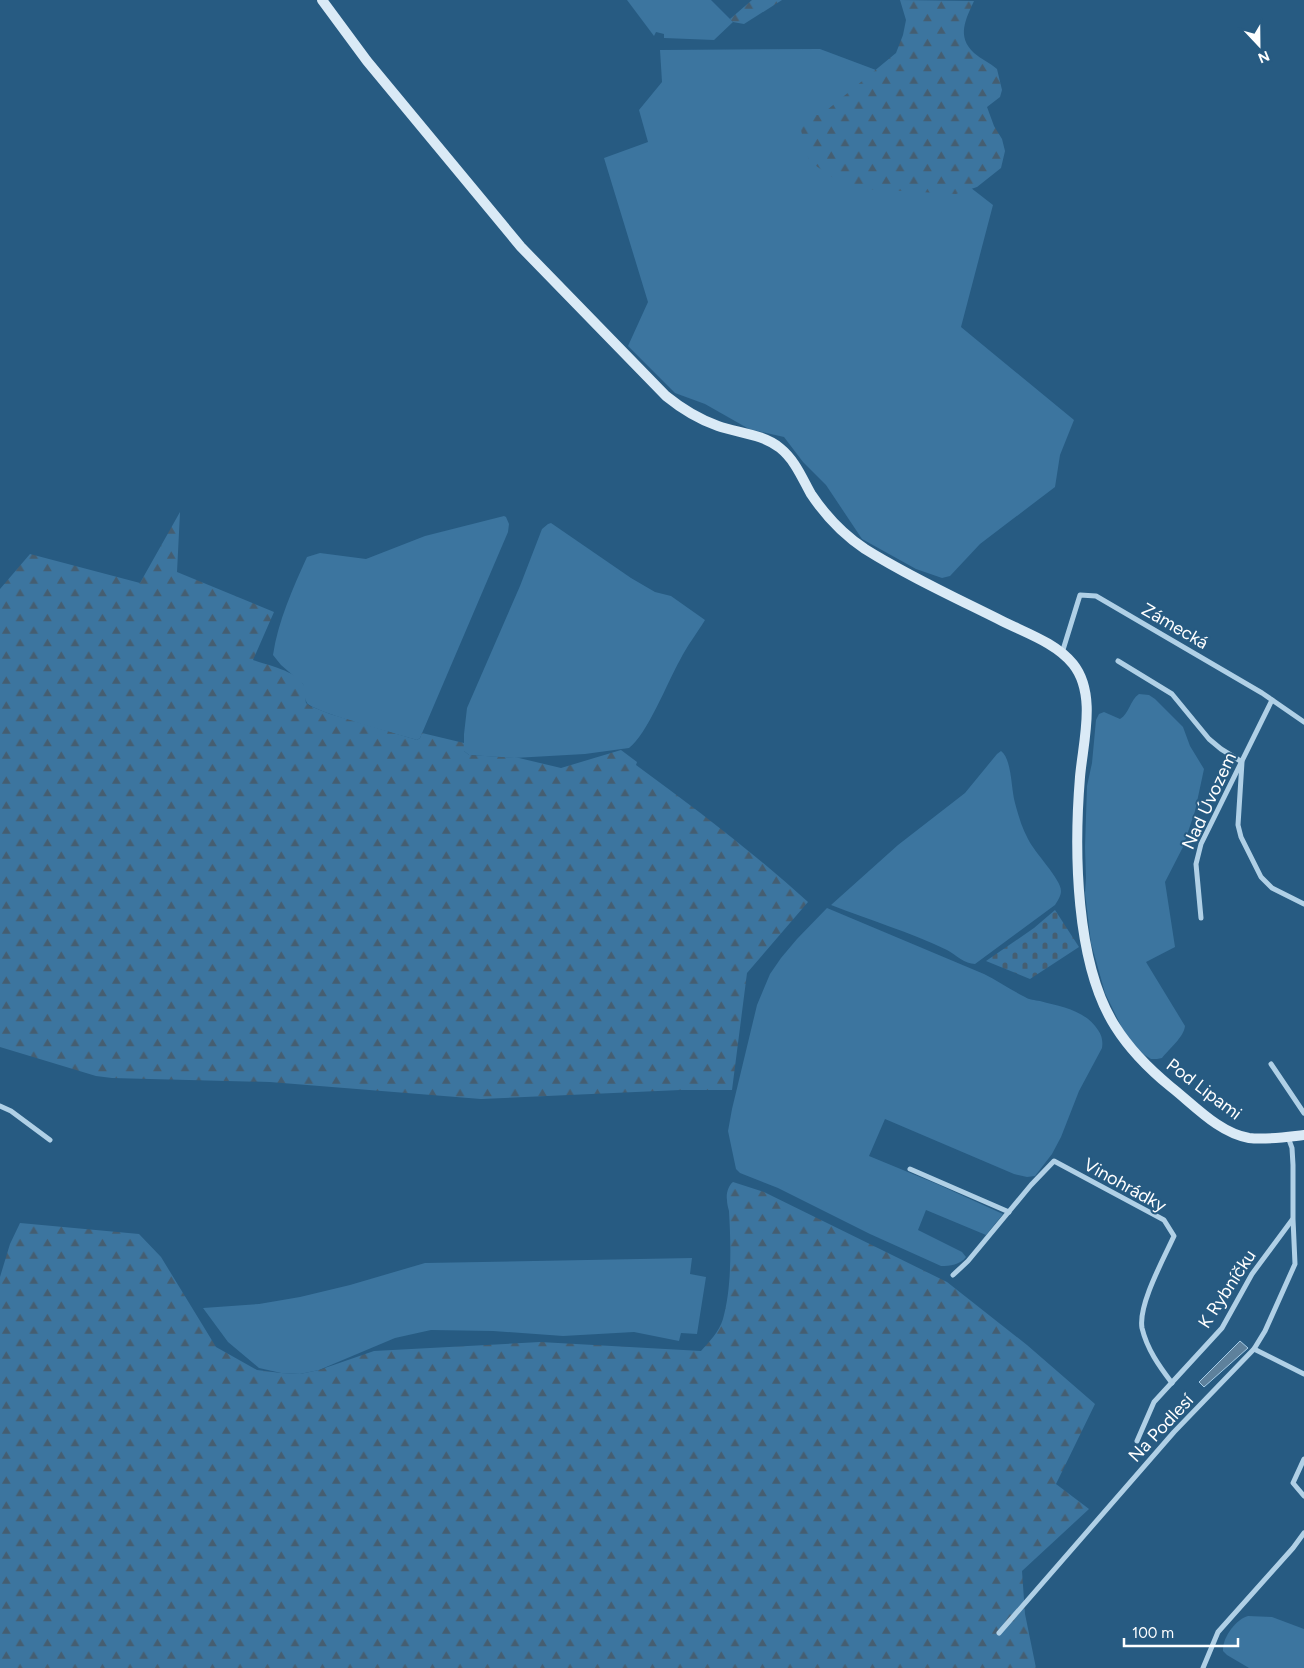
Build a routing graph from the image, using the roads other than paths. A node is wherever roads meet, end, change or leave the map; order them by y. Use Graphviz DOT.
graph roads {
  1 [pos="322,0"];
  2 [pos="1061,654"];
  3 [pos="1118,661"];
  4 [pos="1272,700"];
  5 [pos="1304,722"];
  6 [pos="1242,762"];
  7 [pos="1304,904"];
  8 [pos="1202,918"];
  9 [pos="1271,1064"];
  10 [pos="0,1106"];
  11 [pos="1304,1113"];
  12 [pos="1304,1135"];
  13 [pos="1288,1136"];
  14 [pos="50,1140"];
  15 [pos="910,1170"];
  16 [pos="1009,1212"];
  17 [pos="1292,1219"];
  18 [pos="952,1275"];
  19 [pos="1254,1349"];
  20 [pos="1304,1374"];
  21 [pos="1172,1383"];
  22 [pos="1137,1441"];
  23 [pos="1304,1459"];
  24 [pos="1304,1496"];
  25 [pos="1304,1533"];
  26 [pos="999,1633"];
  27 [pos="1203,1668"];
  1 -- 2 [label="main road, Pod Lipami"];
  2 -- 4 [label="street, Zámecká"];
  2 -- 13 [label="main road, Pod Lipami"];
  3 -- 6 [label="street"];
  4 -- 5 [label="street, Zámecká"];
  4 -- 6 [label="street, Nad Úvozem"];
  6 -- 7 [label="street"];
  6 -- 8 [label="street, Nad Úvozem"];
  9 -- 11 [label="street"];
  10 -- 14 [label="street"];
  12 -- 13 [label="main road, Pod Lipami"];
  13 -- 17 [label="street"];
  15 -- 16 [label="street"];
  16 -- 18 [label="street, Vinohrádky"];
  16 -- 21 [label="street, Vinohrádky"];
  17 -- 19 [label="street, Na Podlesí"];
  17 -- 21 [label="street, K Rybníčku"];
  19 -- 20 [label="street"];
  19 -- 26 [label="street, Na Podlesí"];
  21 -- 22 [label="street, K Rybníčku"];
  23 -- 24 [label="street"];
  25 -- 27 [label="street"];
}
